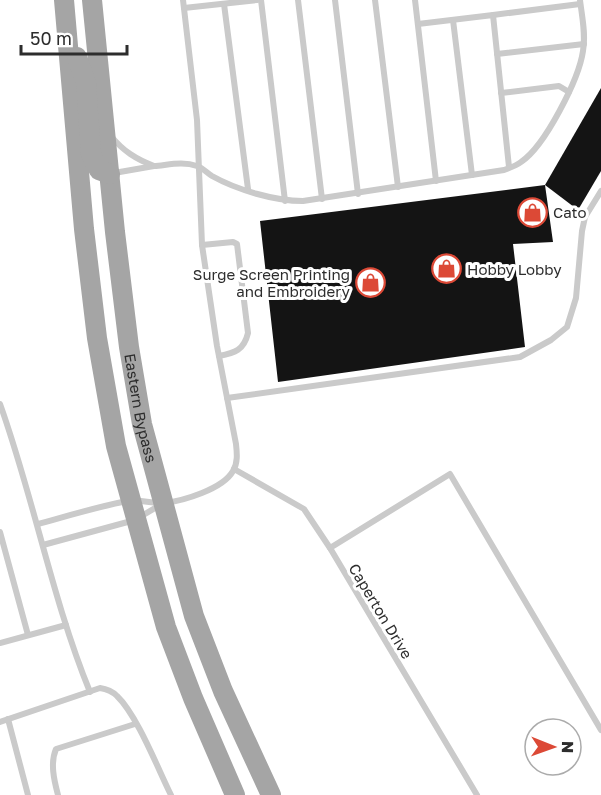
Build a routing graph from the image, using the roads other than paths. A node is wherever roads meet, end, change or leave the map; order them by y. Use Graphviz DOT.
graph roads {
  1 [pos="64,0"];
  2 [pos="92,0"];
  3 [pos="183,0"];
  4 [pos="259,0"];
  5 [pos="298,0"];
  6 [pos="335,0"];
  7 [pos="375,0"];
  8 [pos="416,0"];
  9 [pos="580,2"];
  10 [pos="224,4"];
  11 [pos="184,8"];
  12 [pos="493,15"];
  13 [pos="453,20"];
  14 [pos="418,24"];
  15 [pos="68,32"];
  16 [pos="584,44"];
  17 [pos="497,54"];
  18 [pos="569,92"];
  19 [pos="501,93"];
  20 [pos="106,129"];
  21 [pos="154,166"];
  22 [pos="199,166"];
  23 [pos="509,167"];
  24 [pos="110,174"];
  25 [pos="472,175"];
  26 [pos="436,181"];
  27 [pos="398,187"];
  28 [pos="248,189"];
  29 [pos="601,191"];
  30 [pos="358,194"];
  31 [pos="322,199"];
  32 [pos="285,201"];
  33 [pos="202,245"];
  34 [pos="219,356"];
  35 [pos="227,398"];
  36 [pos="0,404"];
  37 [pos="2,413"];
  38 [pos="234,470"];
  39 [pos="130,500"];
  40 [pos="163,503"];
  41 [pos="135,520"];
  42 [pos="38,524"];
  43 [pos="0,532"];
  44 [pos="43,545"];
  45 [pos="330,549"];
  46 [pos="66,625"];
  47 [pos="28,635"];
  48 [pos="0,643"];
  49 [pos="90,692"];
  50 [pos="8,719"];
  51 [pos="0,722"];
  52 [pos="135,724"];
  53 [pos="601,730"];
  54 [pos="28,795"];
  55 [pos="58,795"];
  56 [pos="171,795"];
  57 [pos="235,795"];
  58 [pos="271,795"];
  59 [pos="477,795"];
  1 -- 15 [label="main road, Eastern Bypass"];
  2 -- 20 [label="main road, Eastern Bypass"];
  3 -- 11 [label="lane"];
  4 -- 10 [label="lane"];
  4 -- 32 [label="lane"];
  5 -- 31 [label="lane"];
  6 -- 30 [label="lane"];
  7 -- 27 [label="lane"];
  8 -- 14 [label="lane"];
  9 -- 12 [label="lane"];
  9 -- 16 [label="lane"];
  10 -- 11 [label="lane"];
  10 -- 28 [label="lane"];
  11 -- 22 [label="lane"];
  12 -- 13 [label="lane"];
  12 -- 17 [label="lane"];
  13 -- 14 [label="lane"];
  13 -- 25 [label="lane"];
  14 -- 26 [label="lane"];
  15 -- 24 [label="main road"];
  15 -- 39 [label="main road, Eastern Bypass"];
  16 -- 17 [label="lane"];
  16 -- 18 [label="lane"];
  17 -- 19 [label="lane"];
  18 -- 19 [label="lane"];
  18 -- 23 [label="lane"];
  19 -- 23 [label="lane"];
  20 -- 21 [label="lane"];
  20 -- 24 [label="main road, Eastern Bypass"];
  21 -- 22 [label="lane"];
  21 -- 24 [label="lane"];
  22 -- 28 [label="lane"];
  22 -- 33 [label="lane"];
  23 -- 25 [label="lane"];
  24 -- 40 [label="main road, Eastern Bypass"];
  25 -- 26 [label="lane"];
  26 -- 27 [label="lane"];
  27 -- 30 [label="lane"];
  28 -- 32 [label="lane"];
  29 -- 35 [label="lane"];
  30 -- 31 [label="lane"];
  31 -- 32 [label="lane"];
  33 -- 34 [label="lane"];
  33 -- 34 [label="lane"];
  34 -- 35 [label="lane"];
  35 -- 38 [label="lane"];
  36 -- 37 [label="lane"];
  37 -- 42 [label="lane"];
  38 -- 40 [label="lane"];
  38 -- 45 [label="lane, Caperton Drive"];
  39 -- 40 [label="lane"];
  39 -- 41 [label="main road, Eastern Bypass"];
  39 -- 42 [label="lane"];
  40 -- 41 [label="lane"];
  40 -- 58 [label="main road, Eastern Bypass"];
  41 -- 44 [label="lane"];
  41 -- 57 [label="main road, Eastern Bypass"];
  42 -- 44 [label="lane"];
  43 -- 47 [label="lane"];
  44 -- 46 [label="lane"];
  45 -- 53 [label="lane"];
  45 -- 59 [label="lane, Caperton Drive"];
  46 -- 47 [label="lane"];
  46 -- 49 [label="lane"];
  47 -- 48 [label="lane"];
  49 -- 50 [label="lane"];
  49 -- 52 [label="lane"];
  50 -- 51 [label="lane"];
  50 -- 54 [label="lane"];
  52 -- 55 [label="lane"];
  52 -- 56 [label="lane"];
}
